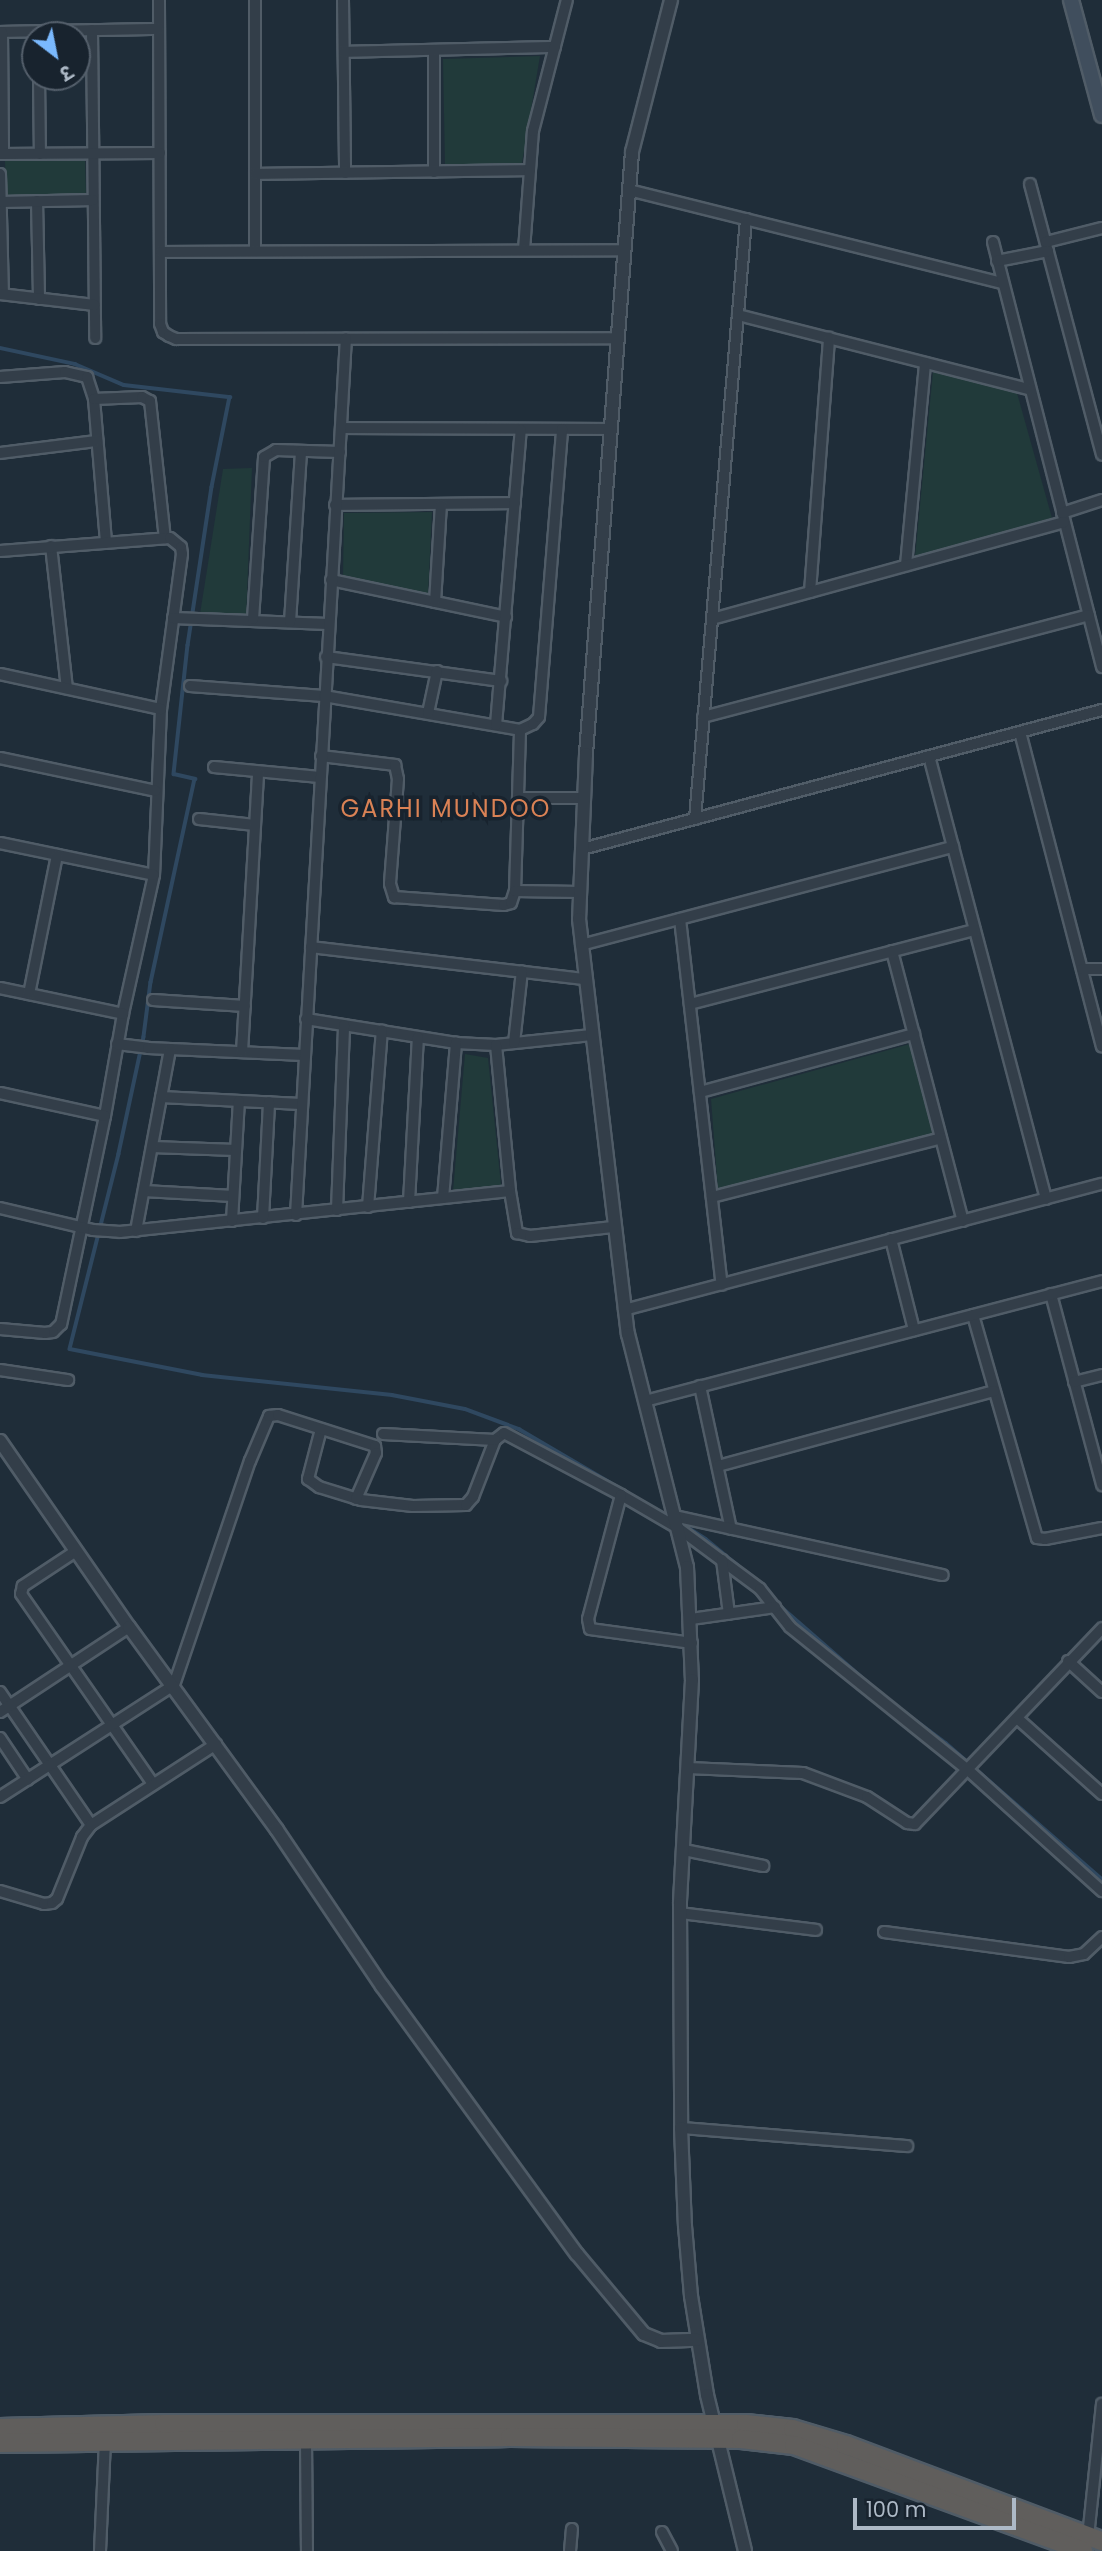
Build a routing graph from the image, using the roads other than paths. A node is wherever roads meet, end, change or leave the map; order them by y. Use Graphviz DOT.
graph roads {
  1 [pos="159,0"];
  2 [pos="255,0"];
  3 [pos="343,0"];
  4 [pos="568,0"];
  5 [pos="671,0"];
  6 [pos="1071,0"];
  7 [pos="159,29"];
  8 [pos="92,30"];
  9 [pos="1,32"];
  10 [pos="21,33"];
  11 [pos="555,47"];
  12 [pos="434,50"];
  13 [pos="344,52"];
  14 [pos="1,72"];
  15 [pos="39,91"];
  16 [pos="1102,115"];
  17 [pos="160,153"];
  18 [pos="1,154"];
  19 [pos="40,154"];
  20 [pos="93,154"];
  21 [pos="530,170"];
  22 [pos="434,172"];
  23 [pos="345,173"];
  24 [pos="0,174"];
  25 [pos="255,174"];
  26 [pos="1030,184"];
  27 [pos="629,190"];
  28 [pos="93,200"];
  29 [pos="37,201"];
  30 [pos="1,202"];
  31 [pos="746,219"];
  32 [pos="1102,228"];
  33 [pos="993,242"];
  34 [pos="1047,247"];
  35 [pos="524,250"];
  36 [pos="625,250"];
  37 [pos="255,251"];
  38 [pos="161,252"];
  39 [pos="997,261"];
  40 [pos="1002,283"];
  41 [pos="1,294"];
  42 [pos="38,299"];
  43 [pos="94,305"];
  44 [pos="738,315"];
  45 [pos="95,338"];
  46 [pos="346,338"];
  47 [pos="618,338"];
  48 [pos="829,338"];
  49 [pos="925,363"];
  50 [pos="0,377"];
  51 [pos="1029,389"];
  52 [pos="94,399"];
  53 [pos="341,428"];
  54 [pos="562,429"];
  55 [pos="611,429"];
  56 [pos="521,430"];
  57 [pos="97,441"];
  58 [pos="300,451"];
  59 [pos="340,452"];
  60 [pos="0,453"];
  61 [pos="1102,455"];
  62 [pos="1102,500"];
  63 [pos="515,503"];
  64 [pos="441,504"];
  65 [pos="335,505"];
  66 [pos="1063,517"];
  67 [pos="165,538"];
  68 [pos="106,542"];
  69 [pos="51,546"];
  70 [pos="0,551"];
  71 [pos="906,565"];
  72 [pos="331,580"];
  73 [pos="810,592"];
  74 [pos="435,602"];
  75 [pos="1088,615"];
  76 [pos="506,617"];
  77 [pos="173,618"];
  78 [pos="253,619"];
  79 [pos="712,619"];
  80 [pos="290,622"];
  81 [pos="328,624"];
  82 [pos="326,657"];
  83 [pos="1102,667"];
  84 [pos="437,671"];
  85 [pos="0,674"];
  86 [pos="501,681"];
  87 [pos="190,686"];
  88 [pos="67,688"];
  89 [pos="324,696"];
  90 [pos="161,709"];
  91 [pos="1102,710"];
  92 [pos="428,713"];
  93 [pos="703,717"];
  94 [pos="496,725"];
  95 [pos="520,730"];
  96 [pos="1020,732"];
  97 [pos="321,756"];
  98 [pos="929,756"];
  99 [pos="0,758"];
  100 [pos="214,767"];
  101 [pos="258,773"];
  102 [pos="320,777"];
  103 [pos="156,791"];
  104 [pos="518,798"];
  105 [pos="584,798"];
  106 [pos="199,819"];
  107 [pos="695,819"];
  108 [pos="255,825"];
  109 [pos="0,843"];
  110 [pos="953,847"];
  111 [pos="582,849"];
  112 [pos="57,855"];
  113 [pos="154,875"];
  114 [pos="514,891"];
  115 [pos="580,892"];
  116 [pos="680,919"];
  117 [pos="975,930"];
  118 [pos="581,945"];
  119 [pos="311,947"];
  120 [pos="892,951"];
  121 [pos="1082,969"];
  122 [pos="1102,970"];
  123 [pos="522,971"];
  124 [pos="585,979"];
  125 [pos="0,988"];
  126 [pos="29,994"];
  127 [pos="153,1000"];
  128 [pos="690,1004"];
  129 [pos="245,1006"];
  130 [pos="123,1014"];
  131 [pos="306,1019"];
  132 [pos="344,1025"];
  133 [pos="382,1031"];
  134 [pos="914,1034"];
  135 [pos="591,1035"];
  136 [pos="418,1037"];
  137 [pos="456,1043"];
  138 [pos="514,1043"];
  139 [pos="117,1044"];
  140 [pos="496,1045"];
  141 [pos="1102,1047"];
  142 [pos="170,1049"];
  143 [pos="242,1052"];
  144 [pos="304,1055"];
  145 [pos="700,1092"];
  146 [pos="0,1093"];
  147 [pos="161,1097"];
  148 [pos="239,1101"];
  149 [pos="268,1102"];
  150 [pos="301,1104"];
  151 [pos="105,1116"];
  152 [pos="942,1138"];
  153 [pos="152,1147"];
  154 [pos="236,1150"];
  155 [pos="1102,1184"];
  156 [pos="144,1191"];
  157 [pos="510,1191"];
  158 [pos="233,1196"];
  159 [pos="712,1197"];
  160 [pos="443,1198"];
  161 [pos="1046,1199"];
  162 [pos="410,1202"];
  163 [pos="368,1207"];
  164 [pos="0,1208"];
  165 [pos="337,1210"];
  166 [pos="296,1215"];
  167 [pos="263,1218"];
  168 [pos="232,1221"];
  169 [pos="963,1221"];
  170 [pos="80,1226"];
  171 [pos="613,1227"];
  172 [pos="136,1231"];
  173 [pos="891,1239"];
  174 [pos="1102,1280"];
  175 [pos="722,1285"];
  176 [pos="1051,1294"];
  177 [pos="624,1310"];
  178 [pos="973,1315"];
  179 [pos="0,1329"];
  180 [pos="914,1330"];
  181 [pos="0,1370"];
  182 [pos="1102,1375"];
  183 [pos="68,1381"];
  184 [pos="1074,1382"];
  185 [pos="700,1386"];
  186 [pos="994,1391"];
  187 [pos="645,1401"];
  188 [pos="321,1429"];
  189 [pos="383,1434"];
  190 [pos="495,1440"];
  191 [pos="0,1441"];
  192 [pos="718,1466"];
  193 [pos="1102,1485"];
  194 [pos="621,1495"];
  195 [pos="356,1499"];
  196 [pos="676,1522"];
  197 [pos="1102,1528"];
  198 [pos="731,1529"];
  199 [pos="76,1551"];
  200 [pos="722,1560"];
  201 [pos="943,1575"];
  202 [pos="775,1608"];
  203 [pos="730,1614"];
  204 [pos="691,1619"];
  205 [pos="129,1627"];
  206 [pos="1102,1628"];
  207 [pos="692,1643"];
  208 [pos="1068,1661"];
  209 [pos="69,1664"];
  210 [pos="174,1685"];
  211 [pos="0,1692"];
  212 [pos="1102,1692"];
  213 [pos="5,1709"];
  214 [pos="1017,1718"];
  215 [pos="110,1726"];
  216 [pos="0,1738"];
  217 [pos="216,1744"];
  218 [pos="50,1766"];
  219 [pos="971,1766"];
  220 [pos="688,1768"];
  221 [pos="28,1780"];
  222 [pos="153,1784"];
  223 [pos="1102,1794"];
  224 [pos="0,1797"];
  225 [pos="91,1825"];
  226 [pos="684,1850"];
  227 [pos="763,1866"];
  228 [pos="0,1891"];
  229 [pos="1102,1891"];
  230 [pos="680,1913"];
  231 [pos="816,1930"];
  232 [pos="884,1931"];
  233 [pos="1102,1937"];
  234 [pos="681,2128"];
  235 [pos="907,2146"];
  236 [pos="697,2340"];
  237 [pos="1102,2404"];
  238 [pos="0,2428"];
  239 [pos="715,2431"];
  240 [pos="306,2440"];
  241 [pos="106,2441"];
  242 [pos="0,2443"];
  243 [pos="572,2529"];
  244 [pos="662,2532"];
  245 [pos="1091,2543"];
  246 [pos="100,2551"];
  247 [pos="307,2551"];
  248 [pos="570,2551"];
  249 [pos="672,2551"];
  250 [pos="744,2551"];
  1 -- 7 [label="street"];
  2 -- 25 [label="street"];
  3 -- 13 [label="street"];
  4 -- 11 [label="street"];
  5 -- 27 [label="street"];
  6 -- 16 [label="main road"];
  7 -- 8 [label="street"];
  7 -- 17 [label="street"];
  8 -- 20 [label="street"];
  9 -- 10 [label="street"];
  9 -- 14 [label="street"];
  11 -- 12 [label="street"];
  11 -- 21 [label="street"];
  12 -- 13 [label="street"];
  12 -- 22 [label="street"];
  13 -- 23 [label="street"];
  14 -- 18 [label="street"];
  15 -- 19 [label="street"];
  17 -- 20 [label="street"];
  17 -- 38 [label="street"];
  18 -- 19 [label="street"];
  19 -- 20 [label="street"];
  20 -- 28 [label="street"];
  21 -- 22 [label="street"];
  21 -- 35 [label="street"];
  22 -- 23 [label="street"];
  23 -- 25 [label="street"];
  24 -- 30 [label="street"];
  25 -- 37 [label="street"];
  26 -- 34 [label="street"];
  27 -- 31 [label="street"];
  27 -- 36 [label="street"];
  28 -- 29 [label="street"];
  28 -- 43 [label="street"];
  29 -- 30 [label="street"];
  29 -- 42 [label="street"];
  30 -- 41 [label="street"];
  31 -- 40 [label="street"];
  31 -- 44 [label="street"];
  32 -- 34 [label="street"];
  33 -- 39 [label="street"];
  34 -- 39 [label="street"];
  34 -- 61 [label="street"];
  35 -- 36 [label="street"];
  35 -- 37 [label="street"];
  36 -- 47 [label="street"];
  37 -- 38 [label="street"];
  38 -- 46 [label="street"];
  39 -- 40 [label="street"];
  40 -- 51 [label="street"];
  41 -- 42 [label="street"];
  42 -- 43 [label="street"];
  43 -- 45 [label="street"];
  44 -- 48 [label="street"];
  44 -- 79 [label="street"];
  46 -- 47 [label="street"];
  46 -- 53 [label="street"];
  47 -- 55 [label="street"];
  48 -- 49 [label="street"];
  48 -- 73 [label="street"];
  49 -- 51 [label="street"];
  49 -- 71 [label="street"];
  50 -- 52 [label="street"];
  51 -- 66 [label="street"];
  52 -- 57 [label="street"];
  52 -- 67 [label="street"];
  53 -- 56 [label="street"];
  53 -- 59 [label="street"];
  54 -- 55 [label="street"];
  54 -- 56 [label="street"];
  54 -- 95 [label="street"];
  55 -- 105 [label="street"];
  56 -- 63 [label="street"];
  57 -- 60 [label="street"];
  57 -- 68 [label="street"];
  58 -- 59 [label="street"];
  58 -- 78 [label="street"];
  58 -- 80 [label="street"];
  59 -- 65 [label="street"];
  62 -- 66 [label="street"];
  63 -- 64 [label="street"];
  63 -- 76 [label="street"];
  64 -- 65 [label="street"];
  64 -- 74 [label="street"];
  65 -- 72 [label="street"];
  66 -- 71 [label="street"];
  66 -- 75 [label="street"];
  67 -- 68 [label="street"];
  67 -- 77 [label="street"];
  68 -- 69 [label="street"];
  69 -- 70 [label="street"];
  69 -- 88 [label="street"];
  71 -- 73 [label="street"];
  72 -- 74 [label="street"];
  72 -- 81 [label="street"];
  73 -- 79 [label="street"];
  74 -- 76 [label="street"];
  75 -- 83 [label="street"];
  75 -- 93 [label="street"];
  76 -- 86 [label="street"];
  77 -- 78 [label="street"];
  77 -- 90 [label="street"];
  78 -- 80 [label="street"];
  79 -- 93 [label="street"];
  80 -- 81 [label="street"];
  81 -- 82 [label="street"];
  82 -- 84 [label="street"];
  82 -- 89 [label="street"];
  84 -- 86 [label="street"];
  84 -- 92 [label="street"];
  85 -- 88 [label="street"];
  86 -- 94 [label="street"];
  87 -- 89 [label="street"];
  88 -- 90 [label="street"];
  89 -- 92 [label="street"];
  89 -- 97 [label="street"];
  90 -- 103 [label="street"];
  91 -- 96 [label="street"];
  92 -- 94 [label="street"];
  93 -- 107 [label="street"];
  94 -- 95 [label="street"];
  95 -- 104 [label="street"];
  96 -- 98 [label="street"];
  96 -- 121 [label="street"];
  97 -- 102 [label="street"];
  97 -- 114 [label="street"];
  98 -- 107 [label="street"];
  98 -- 110 [label="street"];
  99 -- 103 [label="street"];
  100 -- 101 [label="street"];
  101 -- 102 [label="street"];
  101 -- 108 [label="street"];
  102 -- 119 [label="street"];
  103 -- 113 [label="street"];
  104 -- 105 [label="street"];
  104 -- 114 [label="street"];
  105 -- 111 [label="street"];
  106 -- 108 [label="street"];
  107 -- 111 [label="street"];
  108 -- 129 [label="street"];
  109 -- 112 [label="street"];
  110 -- 116 [label="street"];
  110 -- 117 [label="street"];
  111 -- 115 [label="street"];
  112 -- 113 [label="street"];
  112 -- 126 [label="street"];
  113 -- 130 [label="street"];
  114 -- 115 [label="street"];
  115 -- 118 [label="street"];
  116 -- 118 [label="street"];
  116 -- 128 [label="street"];
  117 -- 120 [label="street"];
  117 -- 161 [label="street"];
  118 -- 124 [label="street"];
  119 -- 123 [label="street"];
  119 -- 131 [label="street"];
  120 -- 128 [label="street"];
  120 -- 134 [label="street"];
  121 -- 122 [label="street"];
  121 -- 141 [label="street"];
  123 -- 124 [label="street"];
  123 -- 138 [label="street"];
  124 -- 135 [label="street"];
  125 -- 126 [label="street"];
  126 -- 130 [label="street"];
  127 -- 129 [label="street"];
  128 -- 145 [label="street"];
  129 -- 143 [label="street"];
  130 -- 139 [label="street"];
  131 -- 132 [label="street"];
  131 -- 144 [label="street"];
  132 -- 133 [label="street"];
  132 -- 165 [label="street"];
  133 -- 136 [label="street"];
  133 -- 163 [label="street"];
  134 -- 145 [label="street"];
  134 -- 152 [label="street"];
  135 -- 138 [label="street"];
  135 -- 171 [label="street"];
  136 -- 137 [label="street"];
  136 -- 162 [label="street"];
  137 -- 140 [label="street"];
  137 -- 160 [label="street"];
  138 -- 140 [label="street"];
  139 -- 142 [label="street"];
  139 -- 151 [label="street"];
  140 -- 157 [label="street"];
  142 -- 143 [label="street"];
  142 -- 147 [label="street"];
  143 -- 144 [label="street"];
  144 -- 150 [label="street"];
  145 -- 159 [label="street"];
  146 -- 151 [label="street"];
  147 -- 148 [label="street"];
  147 -- 153 [label="street"];
  148 -- 149 [label="street"];
  148 -- 154 [label="street"];
  149 -- 150 [label="street"];
  149 -- 167 [label="street"];
  150 -- 166 [label="street"];
  151 -- 170 [label="street"];
  152 -- 159 [label="street"];
  152 -- 169 [label="street"];
  153 -- 154 [label="street"];
  153 -- 156 [label="street"];
  154 -- 158 [label="street"];
  155 -- 161 [label="street"];
  156 -- 158 [label="street"];
  156 -- 172 [label="street"];
  157 -- 160 [label="street"];
  157 -- 171 [label="street"];
  158 -- 168 [label="street"];
  159 -- 175 [label="street"];
  160 -- 162 [label="street"];
  161 -- 169 [label="street"];
  162 -- 163 [label="street"];
  163 -- 165 [label="street"];
  164 -- 170 [label="street"];
  165 -- 166 [label="street"];
  166 -- 167 [label="street"];
  167 -- 168 [label="street"];
  168 -- 172 [label="street"];
  169 -- 173 [label="street"];
  170 -- 172 [label="street"];
  170 -- 179 [label="street"];
  171 -- 177 [label="street"];
  173 -- 175 [label="street"];
  173 -- 180 [label="street"];
  174 -- 176 [label="street"];
  175 -- 177 [label="street"];
  176 -- 178 [label="street"];
  176 -- 184 [label="street"];
  177 -- 187 [label="street"];
  178 -- 180 [label="street"];
  178 -- 186 [label="street"];
  180 -- 185 [label="street"];
  181 -- 183 [label="street"];
  182 -- 184 [label="street"];
  184 -- 193 [label="street"];
  185 -- 187 [label="street"];
  185 -- 192 [label="street"];
  186 -- 192 [label="street"];
  186 -- 197 [label="street"];
  187 -- 196 [label="street"];
  188 -- 195 [label="street"];
  188 -- 195 [label="street"];
  188 -- 210 [label="street"];
  189 -- 190 [label="street"];
  190 -- 194 [label="street"];
  190 -- 195 [label="street"];
  191 -- 199 [label="street"];
  192 -- 198 [label="street"];
  194 -- 196 [label="street"];
  194 -- 207 [label="street"];
  196 -- 198 [label="street"];
  196 -- 200 [label="street"];
  196 -- 204 [label="street"];
  198 -- 201 [label="street"];
  199 -- 205 [label="street"];
  199 -- 209 [label="street"];
  200 -- 202 [label="street"];
  200 -- 203 [label="street"];
  202 -- 203 [label="street"];
  202 -- 219 [label="street"];
  203 -- 204 [label="street"];
  204 -- 207 [label="street"];
  205 -- 209 [label="street"];
  205 -- 210 [label="street"];
  206 -- 208 [label="street"];
  207 -- 220 [label="street"];
  208 -- 212 [label="street"];
  208 -- 214 [label="street"];
  209 -- 213 [label="street"];
  209 -- 215 [label="street"];
  210 -- 215 [label="street"];
  210 -- 217 [label="street"];
  211 -- 213 [label="street"];
  213 -- 218 [label="street"];
  214 -- 219 [label="street"];
  214 -- 223 [label="street"];
  215 -- 218 [label="street"];
  215 -- 222 [label="street"];
  216 -- 221 [label="street"];
  217 -- 222 [label="street"];
  217 -- 236 [label="street"];
  218 -- 221 [label="street"];
  218 -- 225 [label="street"];
  219 -- 220 [label="street"];
  219 -- 229 [label="street"];
  220 -- 226 [label="street"];
  221 -- 224 [label="street"];
  222 -- 225 [label="street"];
  225 -- 228 [label="street"];
  226 -- 227 [label="street"];
  226 -- 230 [label="street"];
  230 -- 231 [label="street"];
  230 -- 234 [label="street"];
  232 -- 233 [label="street"];
  234 -- 235 [label="street"];
  234 -- 236 [label="street"];
  236 -- 239 [label="street"];
  237 -- 245 [label="street"];
  238 -- 239 [label="highway"];
  239 -- 240 [label="highway"];
  239 -- 245 [label="highway"];
  239 -- 250 [label="street"];
  240 -- 241 [label="highway"];
  240 -- 247 [label="street"];
  241 -- 242 [label="highway"];
  241 -- 246 [label="street"];
  243 -- 248 [label="street"];
  244 -- 249 [label="street"];
}
